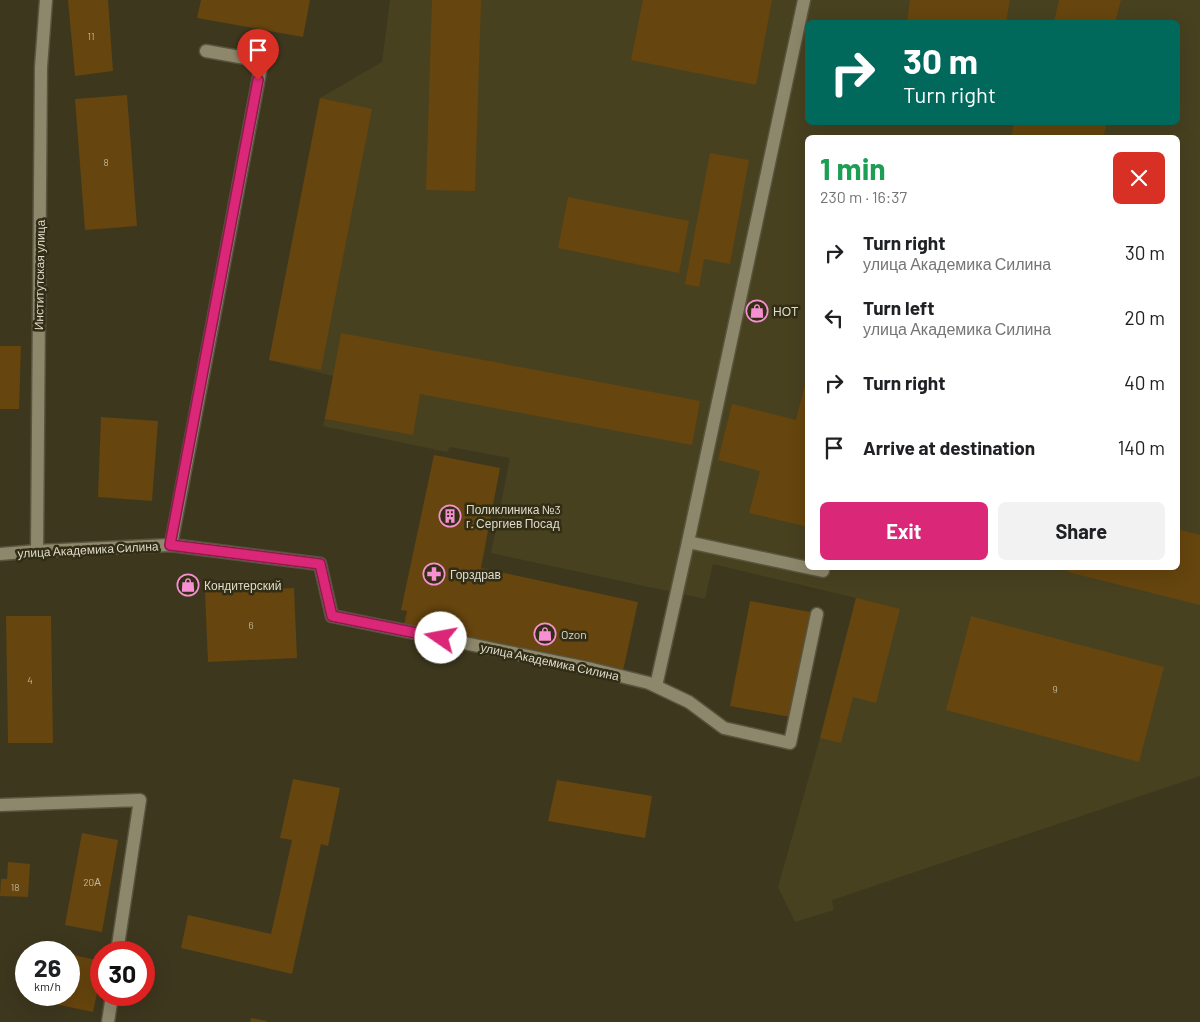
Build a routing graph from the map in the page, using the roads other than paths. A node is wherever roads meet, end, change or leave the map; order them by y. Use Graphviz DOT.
graph roads {
  1 [pos="46,0"];
  2 [pos="804,0"];
  3 [pos="802,37"];
  4 [pos="206,51"];
  5 [pos="688,542"];
  6 [pos="170,545"];
  7 [pos="37,551"];
  8 [pos="0,554"];
  9 [pos="805,567"];
  10 [pos="817,570"];
  11 [pos="822,571"];
  12 [pos="817,614"];
  13 [pos="656,686"];
  14 [pos="0,805"];
  15 [pos="119,941"];
  16 [pos="110,1006"];
  17 [pos="108,1022"];
  1 -- 7 [label="street, Институтская улица"];
  2 -- 3 [label="street"];
  3 -- 5 [label="street"];
  4 -- 6 [label="street"];
  5 -- 9 [label="street"];
  5 -- 13 [label="street"];
  6 -- 7 [label="street, улица Академика Силина"];
  6 -- 13 [label="street, улица Академика Силина"];
  7 -- 8 [label="street, улица Академика Силина"];
  10 -- 11 [label="street"];
  12 -- 13 [label="street, улица Академика Силина"];
  14 -- 15 [label="street"];
  16 -- 17 [label="street"];
}
